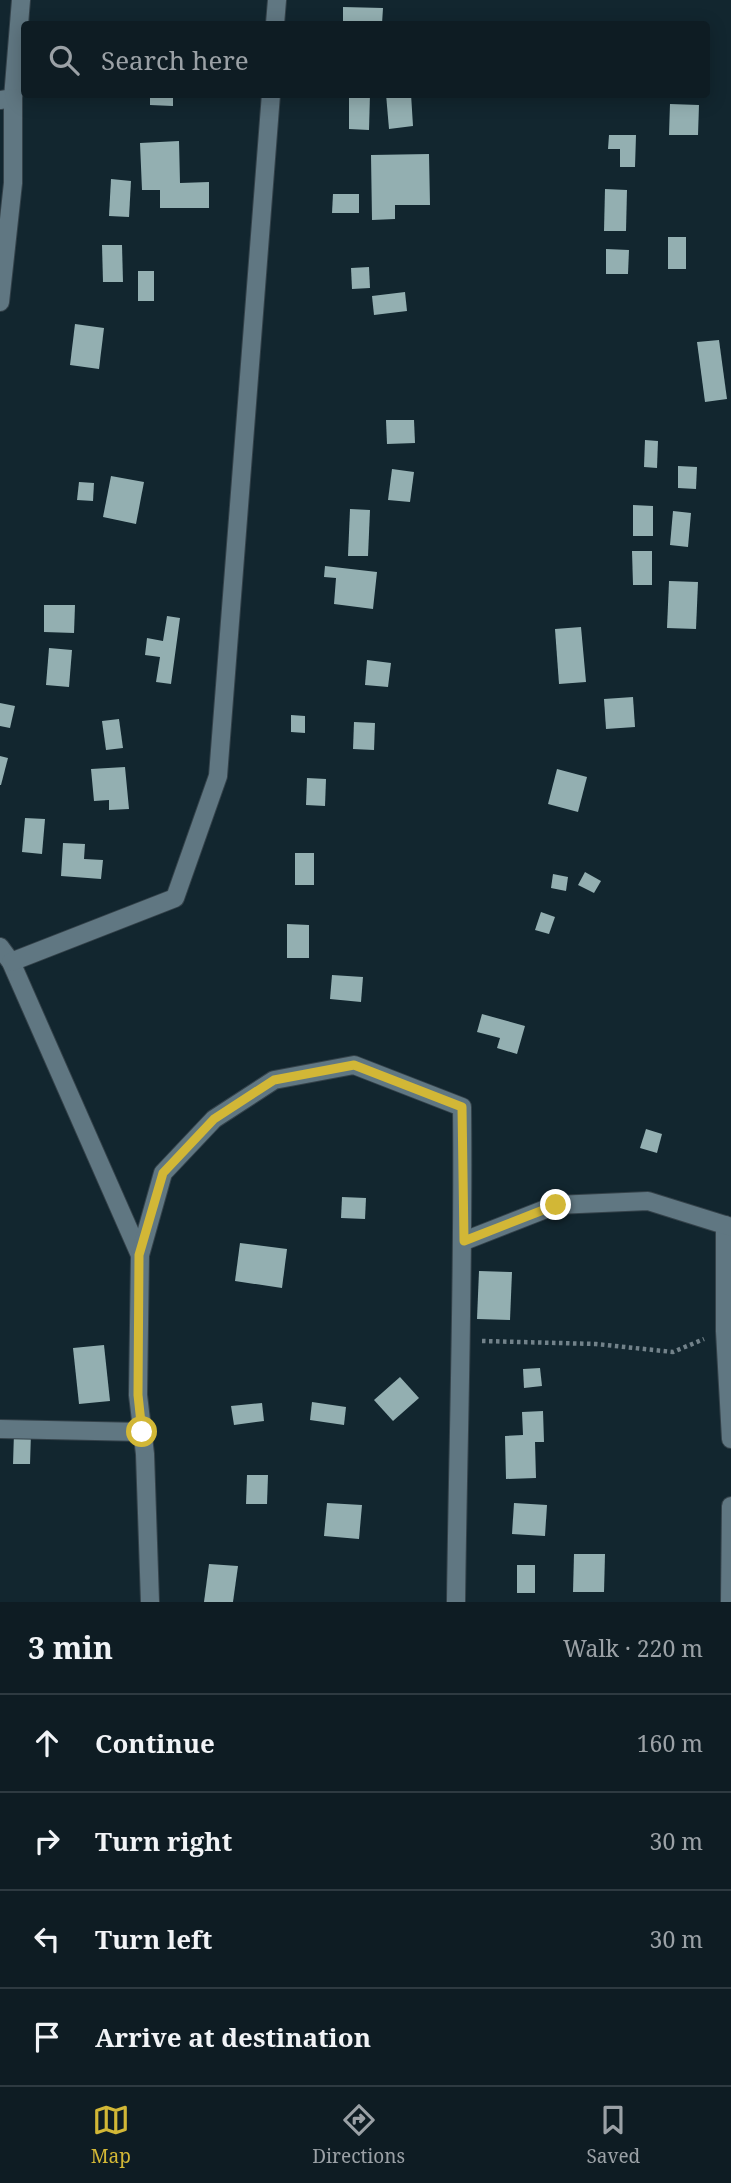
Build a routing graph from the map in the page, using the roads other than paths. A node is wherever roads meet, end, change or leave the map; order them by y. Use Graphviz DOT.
graph roads {
  1 [pos="22,0"];
  2 [pos="277,0"];
  3 [pos="275,21"];
  4 [pos="271,98"];
  5 [pos="6,99"];
  6 [pos="0,302"];
  7 [pos="0,947"];
  8 [pos="11,962"];
  9 [pos="728,1226"];
  10 [pos="464,1241"];
  11 [pos="139,1255"];
  12 [pos="0,1429"];
  13 [pos="142,1432"];
  14 [pos="731,1439"];
  15 [pos="731,1506"];
  16 [pos="150,1602"];
  17 [pos="456,1602"];
  18 [pos="730,1602"];
  1 -- 5 [label="street"];
  2 -- 3 [label="street"];
  4 -- 8 [label="street"];
  5 -- 6 [label="street"];
  7 -- 8 [label="street"];
  8 -- 11 [label="street"];
  9 -- 10 [label="street"];
  9 -- 14 [label="street"];
  10 -- 11 [label="street"];
  10 -- 17 [label="street"];
  11 -- 13 [label="street"];
  12 -- 13 [label="street"];
  13 -- 16 [label="street"];
  15 -- 18 [label="street"];
}
